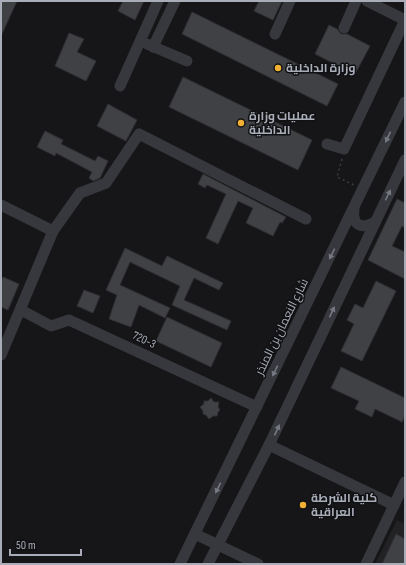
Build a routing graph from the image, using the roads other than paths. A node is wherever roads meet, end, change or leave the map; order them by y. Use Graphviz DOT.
graph roads {
  1 [pos="158,1"];
  2 [pos="175,1"];
  3 [pos="290,1"];
  4 [pos="356,1"];
  5 [pos="367,1"];
  6 [pos="405,20"];
  7 [pos="344,28"];
  8 [pos="275,34"];
  9 [pos="141,41"];
  10 [pos="153,47"];
  11 [pos="186,61"];
  12 [pos="120,86"];
  13 [pos="405,102"];
  14 [pos="327,144"];
  15 [pos="405,160"];
  16 [pos="1,205"];
  17 [pos="354,209"];
  18 [pos="306,219"];
  19 [pos="374,222"];
  20 [pos="53,231"];
  21 [pos="21,310"];
  22 [pos="1,355"];
  23 [pos="257,407"];
  24 [pos="269,445"];
  25 [pos="405,482"];
  26 [pos="394,505"];
  27 [pos="195,534"];
  28 [pos="217,545"];
  29 [pos="180,564"];
  30 [pos="208,564"];
  31 [pos="258,564"];
  32 [pos="366,564"];
  1 -- 9 [label="street"];
  2 -- 10 [label="street"];
  3 -- 8 [label="street"];
  4 -- 7 [label="street"];
  5 -- 6 [label="street"];
  6 -- 14 [label="street"];
  9 -- 10 [label="street"];
  9 -- 12 [label="street"];
  10 -- 11 [label="street"];
  13 -- 17 [label="street, شارع النعمان بن المنذر, one-way"];
  19 -- 15 [label="street, one-way"];
  16 -- 20 [label="street"];
  17 -- 19 [label="street"];
  17 -- 23 [label="street, شارع النعمان بن المنذر, one-way"];
  18 -- 20 [label="street"];
  24 -- 19 [label="street, one-way"];
  20 -- 21 [label="street"];
  21 -- 22 [label="street"];
  21 -- 23 [label="street, 720-3"];
  23 -- 27 [label="street, شارع النعمان بن المنذر, one-way"];
  24 -- 26 [label="street"];
  24 -- 28 [label="street"];
  25 -- 26 [label="street"];
  26 -- 32 [label="street"];
  27 -- 28 [label="street"];
  27 -- 29 [label="street, شارع النعمان بن المنذر"];
  28 -- 30 [label="street"];
  28 -- 31 [label="street"];
}
